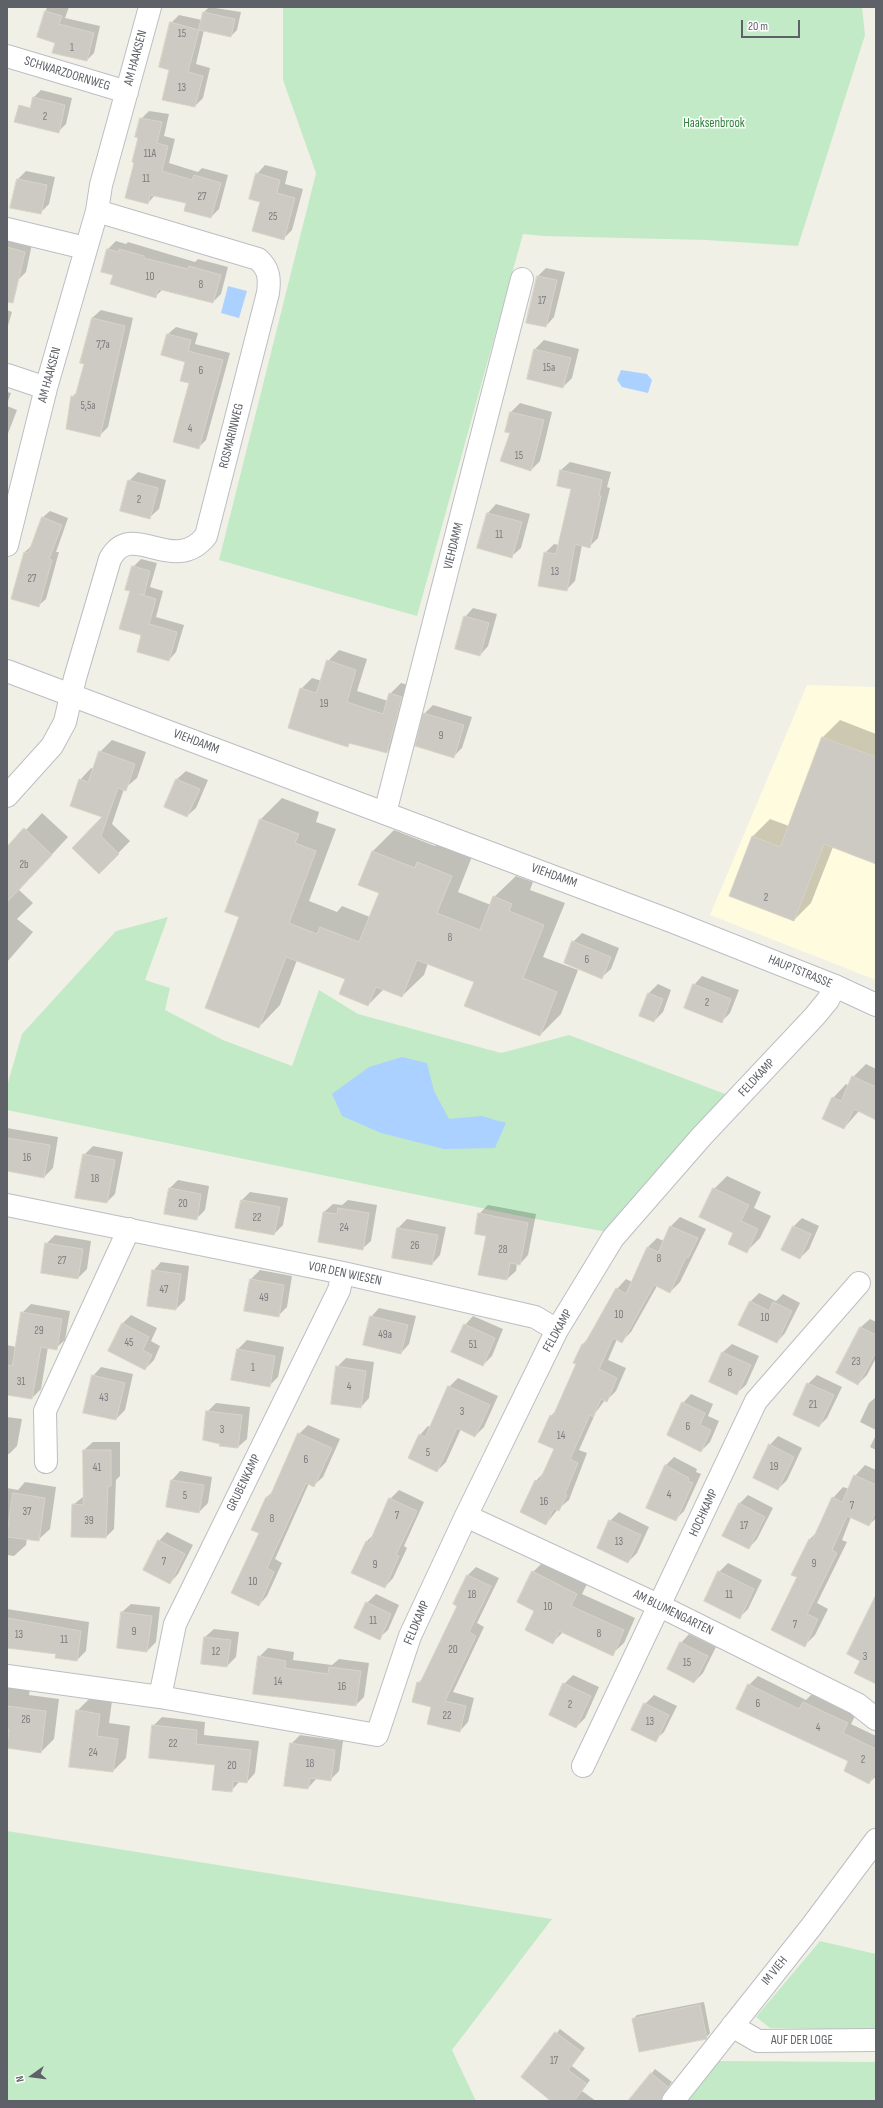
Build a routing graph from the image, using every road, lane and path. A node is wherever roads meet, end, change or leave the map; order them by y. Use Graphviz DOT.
graph roads {
  1 [pos="150,7"];
  2 [pos="7,56"];
  3 [pos="127,92"];
  4 [pos="97,211"];
  5 [pos="7,229"];
  6 [pos="85,248"];
  7 [pos="522,279"];
  8 [pos="7,375"];
  9 [pos="46,388"];
  10 [pos="7,545"];
  11 [pos="7,670"];
  12 [pos="71,694"];
  13 [pos="7,796"];
  14 [pos="385,813"];
  15 [pos="723,941"];
  16 [pos="835,986"];
  17 [pos="876,1005"];
  18 [pos="7,1205"];
  19 [pos="129,1229"];
  20 [pos="342,1273"];
  21 [pos="859,1283"];
  22 [pos="557,1330"];
  23 [pos="46,1462"];
  24 [pos="466,1516"];
  25 [pos="660,1606"];
  26 [pos="7,1676"];
  27 [pos="160,1697"];
  28 [pos="876,1718"];
  29 [pos="583,1766"];
  30 [pos="876,1840"];
  31 [pos="732,2026"];
  32 [pos="876,2040"];
  33 [pos="673,2101"];
  1 -- 3 [label="street, AM HAAKSEN"];
  2 -- 3 [label="street, SCHWARZDORNWEG"];
  3 -- 4 [label="street, AM HAAKSEN"];
  4 -- 6 [label="street, AM HAAKSEN"];
  4 -- 12 [label="street, ROSMARINWEG"];
  5 -- 6 [label="street"];
  6 -- 9 [label="street, AM HAAKSEN"];
  7 -- 14 [label="street, VIEHDAMM"];
  8 -- 9 [label="street"];
  9 -- 10 [label="street, AM HAAKSEN"];
  11 -- 12 [label="street, VIEHDAMM"];
  12 -- 13 [label="street"];
  12 -- 14 [label="street, VIEHDAMM"];
  14 -- 15 [label="street, VIEHDAMM"];
  15 -- 16 [label="street, HAUPTSTRASSE"];
  16 -- 17 [label="street, HAUPTSTRASSE"];
  16 -- 22 [label="street, FELDKAMP"];
  18 -- 19 [label="street, VOR DEN WIESEN"];
  19 -- 20 [label="street, VOR DEN WIESEN"];
  19 -- 23 [label="street"];
  20 -- 22 [label="street, VOR DEN WIESEN"];
  20 -- 27 [label="street, GRUBENKAMP"];
  21 -- 25 [label="street, HOCHKAMP"];
  22 -- 24 [label="street, FELDKAMP"];
  24 -- 25 [label="street, AM BLUMENGARTEN"];
  24 -- 27 [label="street, FELDKAMP"];
  25 -- 28 [label="street, AM BLUMENGARTEN"];
  25 -- 29 [label="street, HOCHKAMP"];
  26 -- 27 [label="street"];
  30 -- 31 [label="street, IM VIEH"];
  31 -- 32 [label="street, AUF DER LOGE"];
  31 -- 33 [label="street, IM VIEH"];
}
